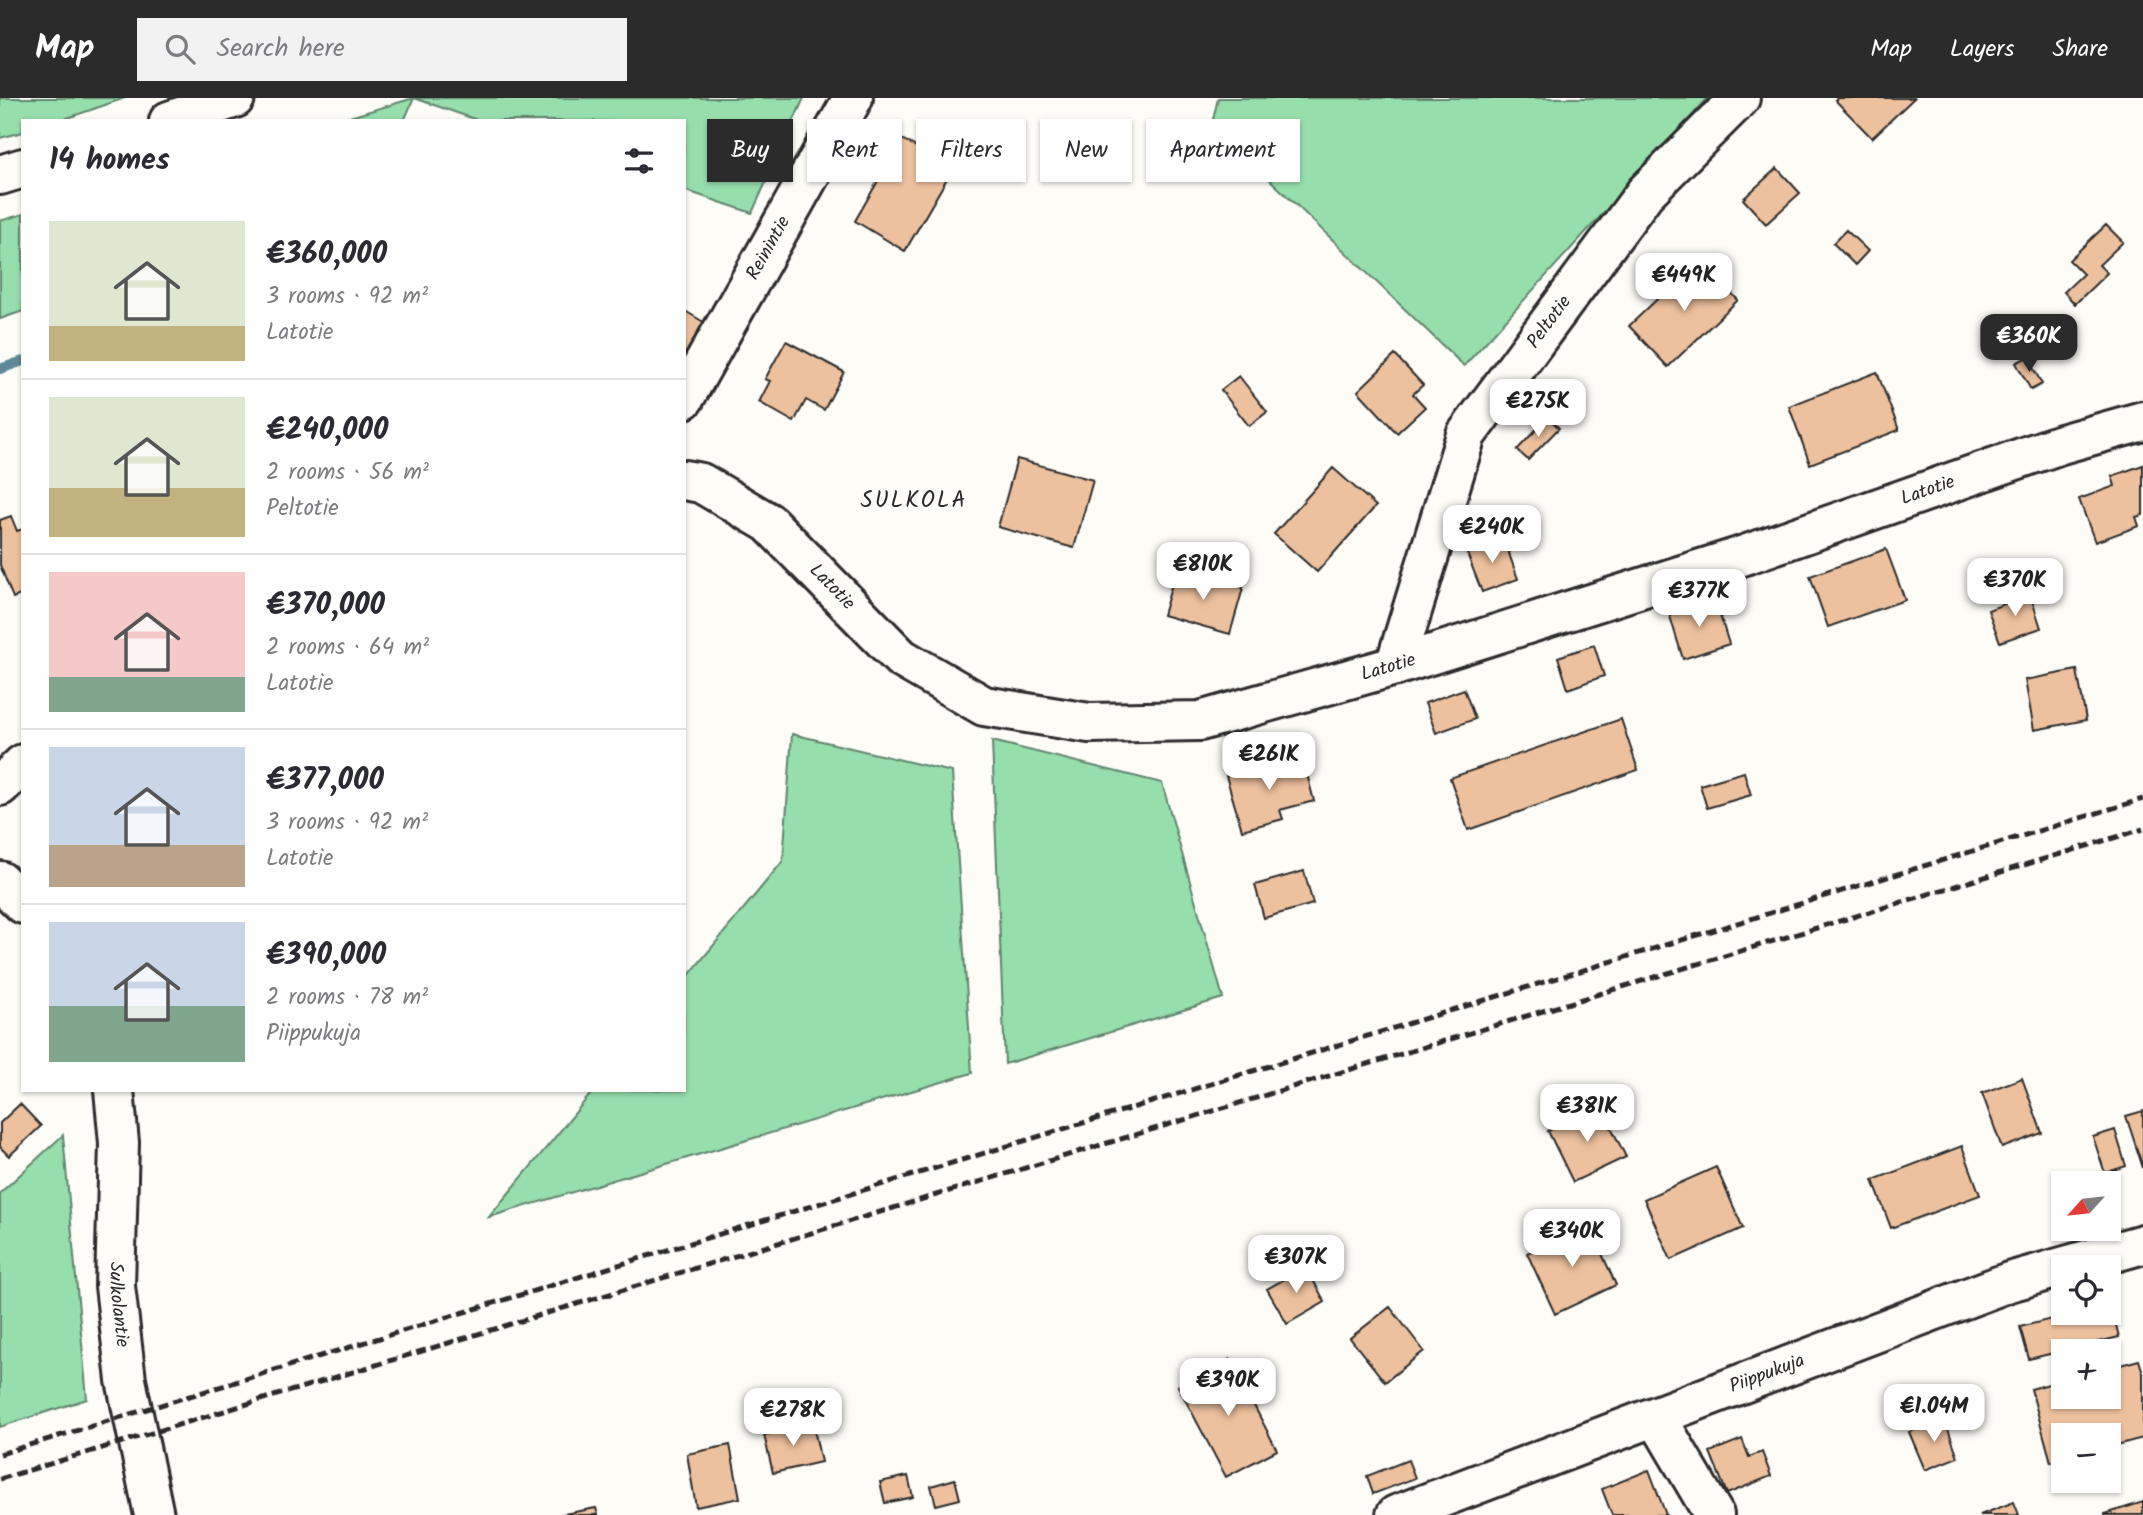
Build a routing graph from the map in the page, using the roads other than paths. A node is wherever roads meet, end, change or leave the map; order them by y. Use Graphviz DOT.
graph roads {
  1 [pos="234,98"];
  2 [pos="853,98"];
  3 [pos="1740,98"];
  4 [pos="175,119"];
  5 [pos="21,169"];
  6 [pos="0,175"];
  7 [pos="686,395"];
  8 [pos="2143,421"];
  9 [pos="686,480"];
  10 [pos="1395,666"];
  11 [pos="21,766"];
  12 [pos="0,786"];
  13 [pos="0,881"];
  14 [pos="21,902"];
  15 [pos="114,1092"];
  16 [pos="2143,1244"];
  17 [pos="1657,1418"];
  18 [pos="155,1515"];
  19 [pos="1396,1515"];
  20 [pos="1714,1515"];
  1 -- 4 [label="street"];
  2 -- 7 [label="street, Reinintie"];
  3 -- 10 [label="street, Peltotie"];
  5 -- 6 [label="street"];
  8 -- 10 [label="street, Latotie"];
  9 -- 10 [label="street, Latotie"];
  11 -- 12 [label="street"];
  13 -- 14 [label="street"];
  15 -- 18 [label="street, Sulkolantie"];
  16 -- 17 [label="street, Piippukuja"];
  17 -- 19 [label="street, Piippukuja"];
  17 -- 20 [label="street"];
}
